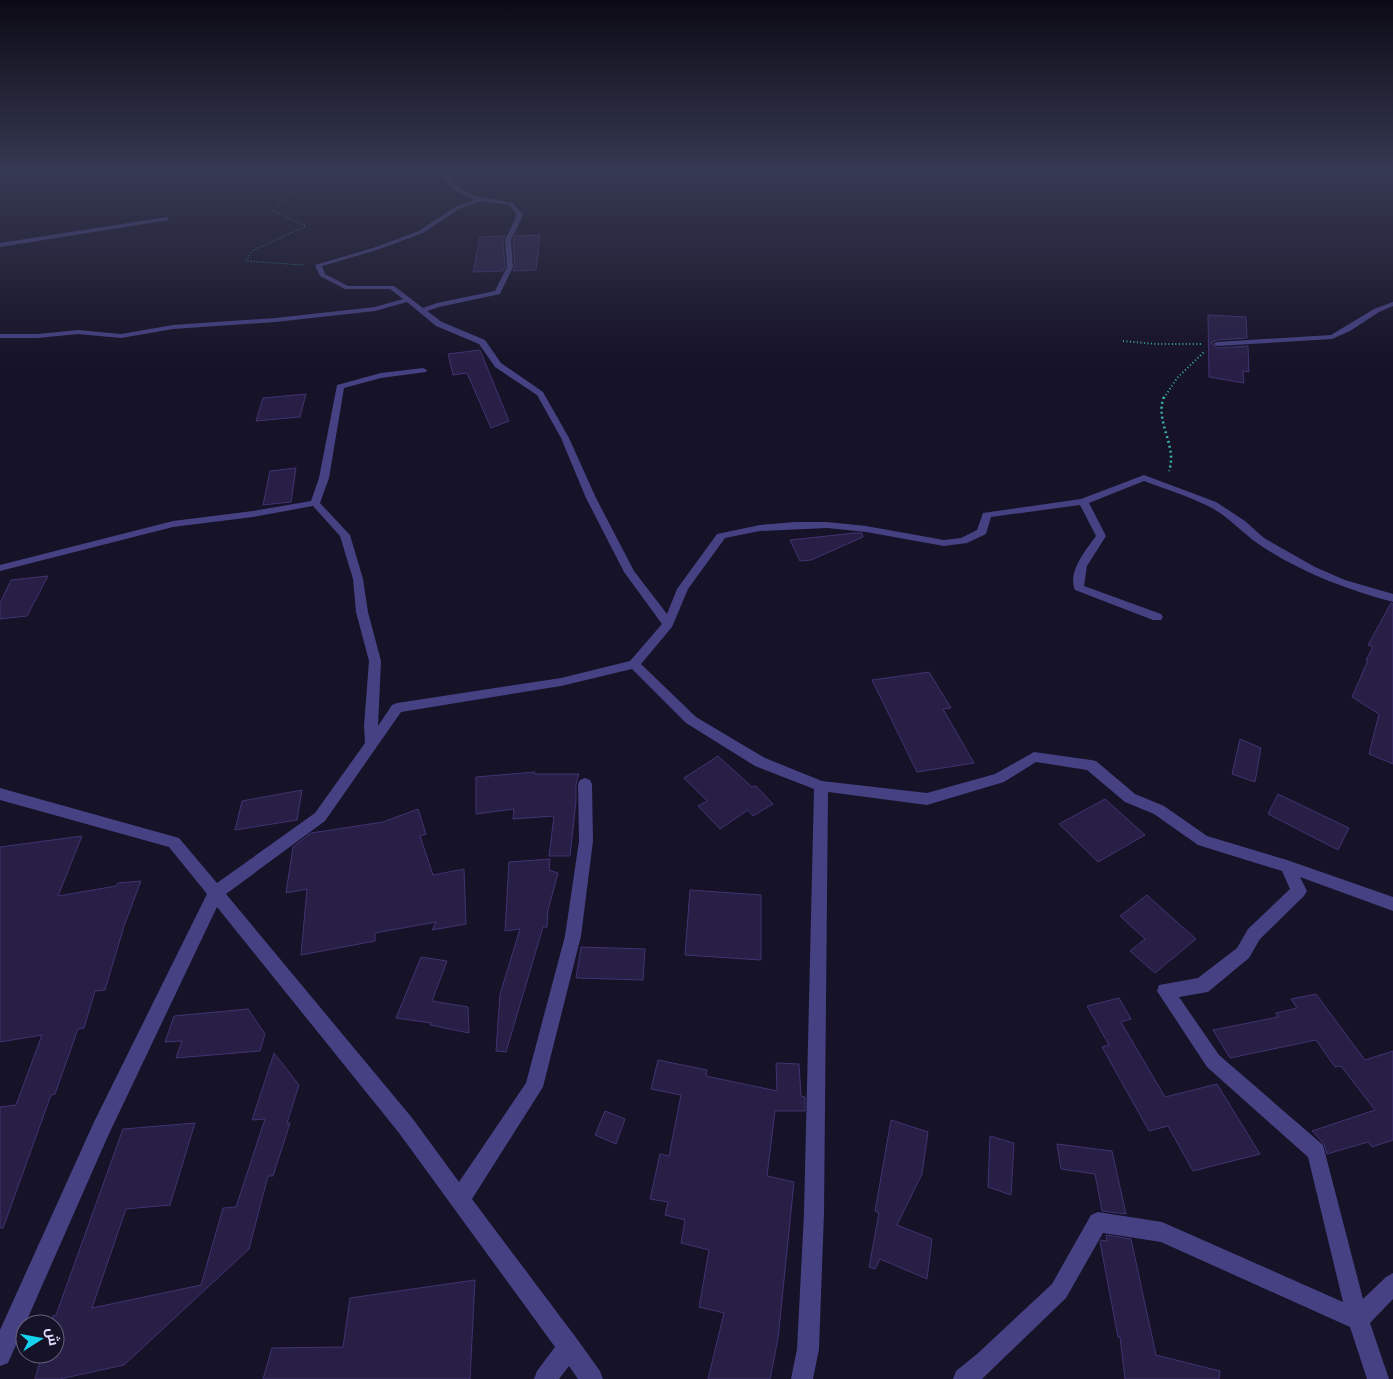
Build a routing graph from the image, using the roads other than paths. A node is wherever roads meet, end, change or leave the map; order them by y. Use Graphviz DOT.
graph roads {
  1 [pos="58,235"];
  2 [pos="412,235"];
  3 [pos="510,235"];
  4 [pos="0,244"];
  5 [pos="408,300"];
  6 [pos="1393,304"];
  7 [pos="422,311"];
  8 [pos="0,336"];
  9 [pos="1217,344"];
  10 [pos="423,370"];
  11 [pos="316,502"];
  12 [pos="1083,502"];
  13 [pos="0,568"];
  14 [pos="1393,598"];
  15 [pos="1157,617"];
  16 [pos="668,624"];
  17 [pos="634,664"];
  18 [pos="372,743"];
  19 [pos="585,784"];
  20 [pos="821,786"];
  21 [pos="0,794"];
  22 [pos="1287,866"];
  23 [pos="216,893"];
  24 [pos="1393,904"];
  25 [pos="460,1198"];
  26 [pos="1393,1284"];
  27 [pos="1358,1320"];
  28 [pos="569,1347"];
  29 [pos="0,1355"];
  30 [pos="804,1378"];
  31 [pos="545,1379"];
  32 [pos="592,1379"];
  33 [pos="964,1379"];
  34 [pos="1378,1379"];
  1 -- 4 [label="street"];
  2 -- 5 [label="street"];
  3 -- 7 [label="street"];
  5 -- 7 [label="street"];
  5 -- 8 [label="street"];
  6 -- 9 [label="street"];
  7 -- 16 [label="street"];
  10 -- 11 [label="street"];
  11 -- 13 [label="street"];
  11 -- 18 [label="street"];
  12 -- 14 [label="street"];
  12 -- 15 [label="street"];
  12 -- 16 [label="street"];
  16 -- 17 [label="street"];
  17 -- 18 [label="street"];
  17 -- 20 [label="street"];
  18 -- 23 [label="street"];
  19 -- 25 [label="street"];
  20 -- 22 [label="street"];
  20 -- 30 [label="street"];
  21 -- 23 [label="street"];
  22 -- 24 [label="street"];
  22 -- 27 [label="street"];
  23 -- 25 [label="street"];
  23 -- 29 [label="street"];
  25 -- 28 [label="street"];
  26 -- 27 [label="street"];
  27 -- 33 [label="street"];
  27 -- 34 [label="street"];
  28 -- 31 [label="street"];
  28 -- 32 [label="street"];
}
